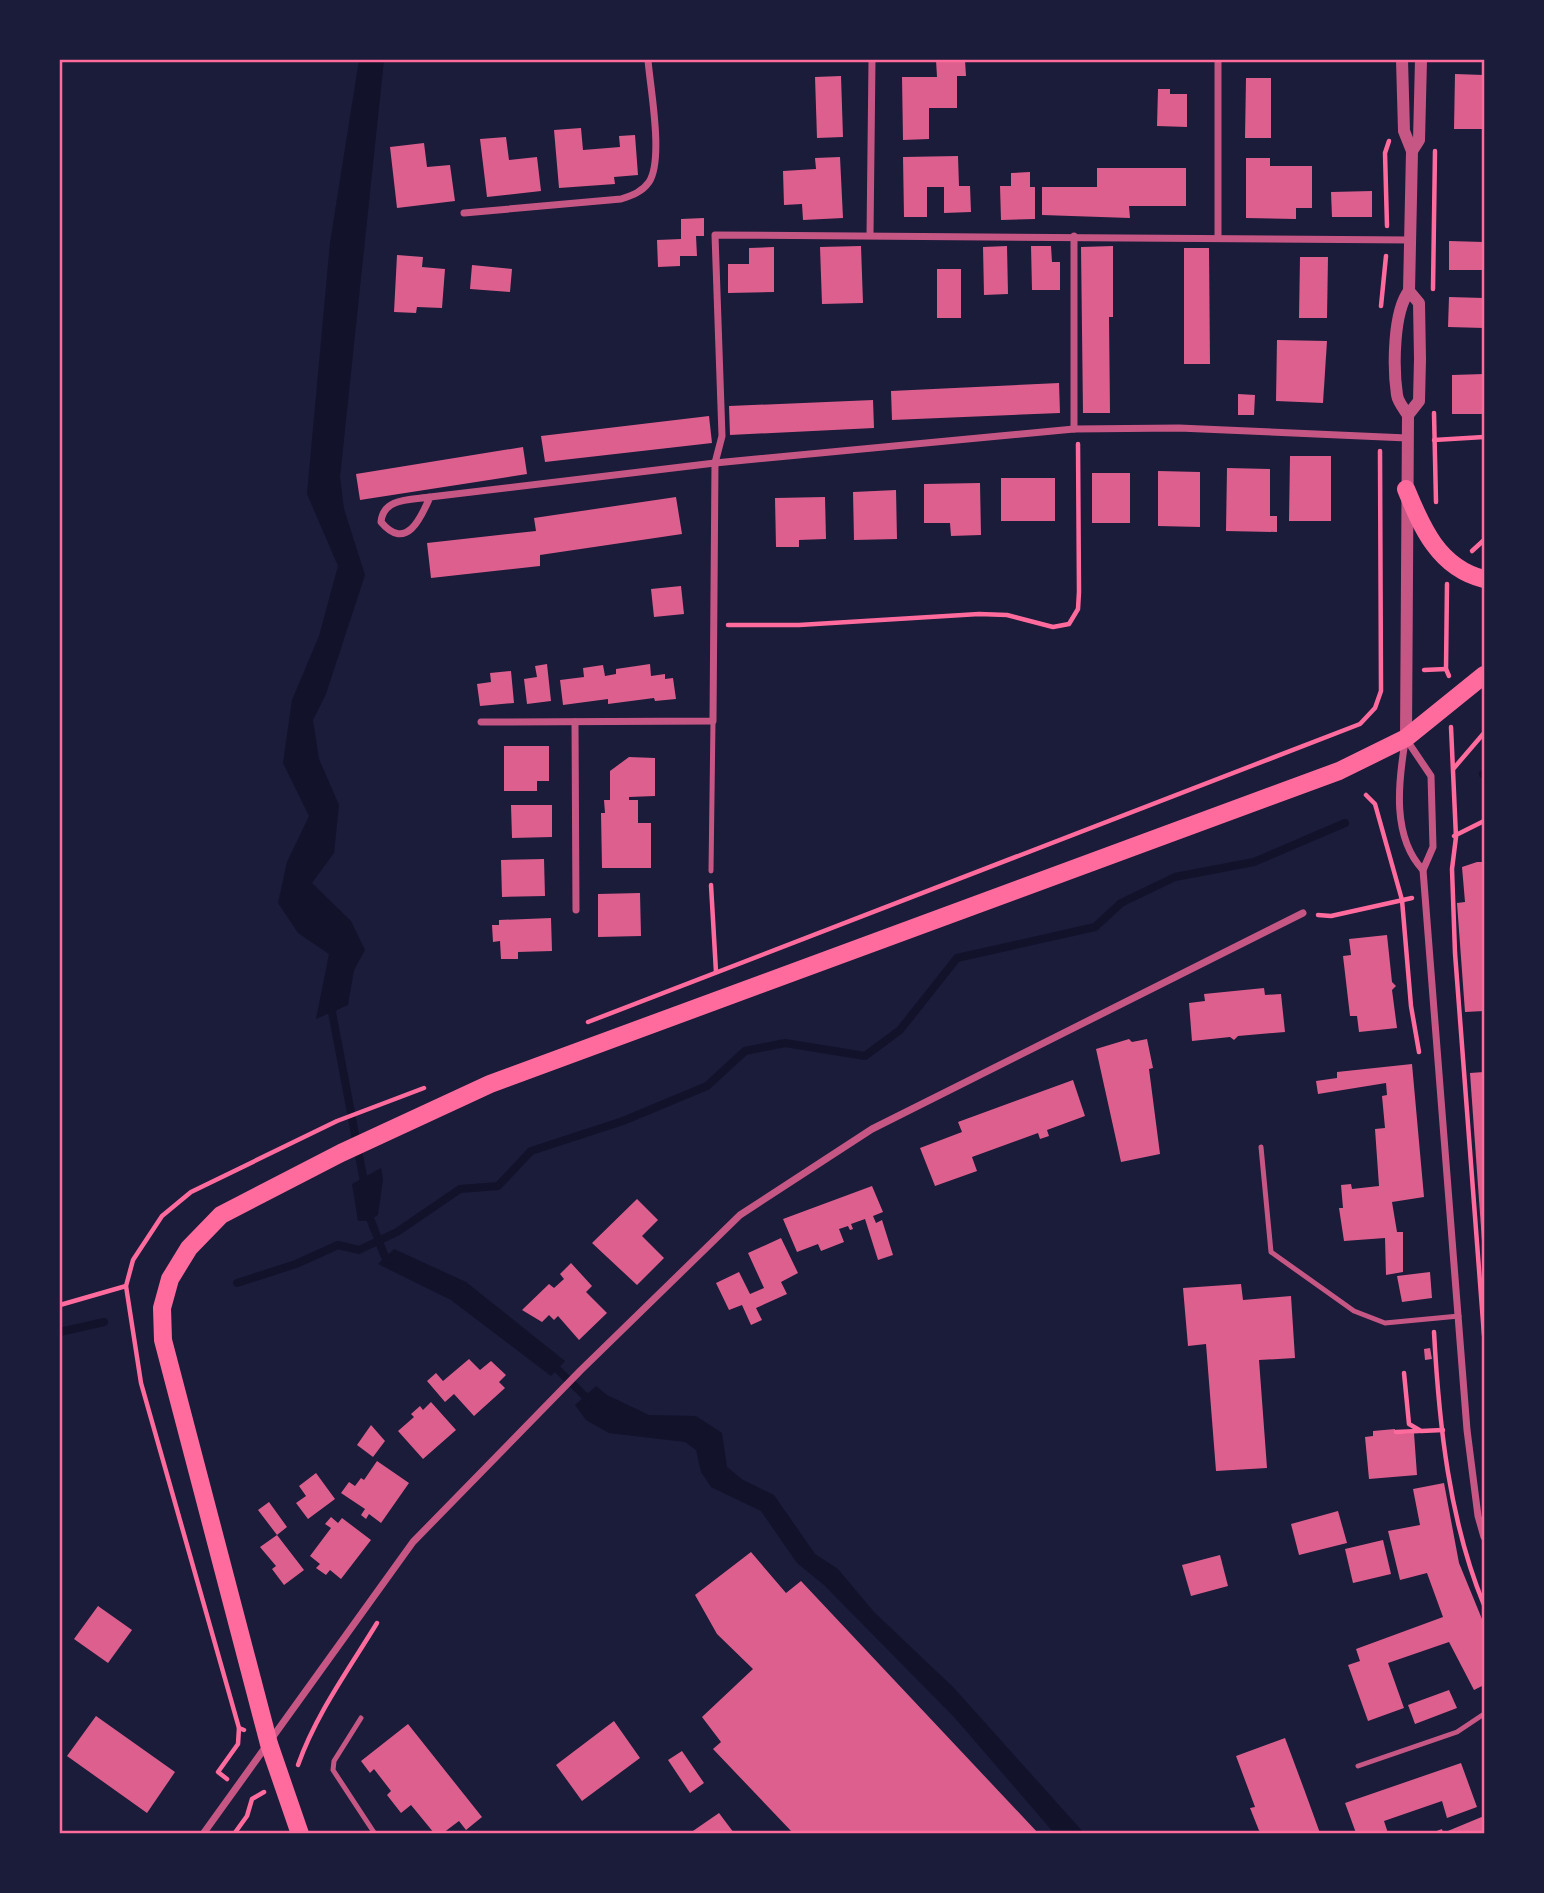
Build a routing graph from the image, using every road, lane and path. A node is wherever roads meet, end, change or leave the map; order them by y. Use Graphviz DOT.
graph roads {
  1 [pos="648,60"];
  2 [pos="872,60"];
  3 [pos="1218,60"];
  4 [pos="1402,60"];
  5 [pos="1421,60"];
  6 [pos="1436,138"];
  7 [pos="1412,151"];
  8 [pos="464,213"];
  9 [pos="870,235"];
  10 [pos="1074,236"];
  11 [pos="1218,237"];
  12 [pos="1411,240"];
  13 [pos="1409,290"];
  14 [pos="1433,301"];
  15 [pos="1434,403"];
  16 [pos="1408,415"];
  17 [pos="1076,429"];
  18 [pos="1485,437"];
  19 [pos="1407,438"];
  20 [pos="1434,440"];
  21 [pos="715,463"];
  22 [pos="1406,489"];
  23 [pos="430,496"];
  24 [pos="1436,505"];
  25 [pos="1457,566"];
  26 [pos="1485,579"];
  27 [pos="713,625"];
  28 [pos="1446,669"];
  29 [pos="1381,672"];
  30 [pos="1485,675"];
  31 [pos="1452,704"];
  32 [pos="713,720"];
  33 [pos="481,722"];
  34 [pos="575,722"];
  35 [pos="1485,733"];
  36 [pos="1406,738"];
  37 [pos="1454,768"];
  38 [pos="1366,795"];
  39 [pos="1485,821"];
  40 [pos="1456,836"];
  41 [pos="1423,870"];
  42 [pos="710,871"];
  43 [pos="1426,896"];
  44 [pos="1402,900"];
  45 [pos="576,910"];
  46 [pos="1303,913"];
  47 [pos="716,972"];
  48 [pos="587,1023"];
  49 [pos="1420,1059"];
  50 [pos="426,1087"];
  51 [pos="337,1121"];
  52 [pos="1261,1147"];
  53 [pos="60,1305"];
  54 [pos="1459,1316"];
  55 [pos="1434,1318"];
  56 [pos="1485,1335"];
  57 [pos="1404,1373"];
  58 [pos="1443,1430"];
  59 [pos="1421,1431"];
  60 [pos="1396,1432"];
  61 [pos="1485,1537"];
  62 [pos="1485,1605"];
  63 [pos="382,1614"];
  64 [pos="1485,1714"];
  65 [pos="361,1718"];
  66 [pos="269,1744"];
  67 [pos="1358,1766"];
  68 [pos="281,1781"];
  69 [pos="252,1799"];
  70 [pos="203,1833"];
  71 [pos="234,1833"];
  72 [pos="300,1833"];
  73 [pos="375,1833"];
  1 -- 8 [label="street"];
  2 -- 9 [label="street"];
  3 -- 11 [label="street"];
  4 -- 7 [label="street"];
  5 -- 7 [label="street"];
  6 -- 14 [label="path"];
  7 -- 12 [label="street"];
  9 -- 10 [label="street"];
  9 -- 21 [label="street"];
  10 -- 11 [label="street"];
  10 -- 17 [label="street"];
  11 -- 12 [label="street"];
  12 -- 13 [label="street"];
  13 -- 16 [label="street"];
  13 -- 16 [label="street"];
  15 -- 20 [label="path"];
  16 -- 19 [label="street"];
  17 -- 19 [label="street"];
  17 -- 21 [label="street"];
  17 -- 27 [label="path"];
  18 -- 20 [label="path"];
  19 -- 22 [label="street"];
  20 -- 24 [label="path"];
  21 -- 23 [label="street"];
  21 -- 27 [label="street"];
  22 -- 25 [label="main road"];
  22 -- 36 [label="street"];
  23 -- 23 [label="street"];
  25 -- 26 [label="main road"];
  25 -- 28 [label="path"];
  27 -- 32 [label="street"];
  29 -- 47 [label="path"];
  30 -- 31 [label="main road"];
  31 -- 36 [label="main road"];
  31 -- 37 [label="path"];
  32 -- 34 [label="street"];
  32 -- 42 [label="lane"];
  33 -- 34 [label="street"];
  34 -- 45 [label="street"];
  35 -- 37 [label="path"];
  36 -- 41 [label="street"];
  36 -- 41 [label="street"];
  36 -- 66 [label="main road"];
  37 -- 40 [label="path"];
  38 -- 44 [label="path"];
  39 -- 40 [label="path"];
  40 -- 56 [label="path"];
  41 -- 43 [label="street"];
  42 -- 47 [label="path"];
  43 -- 44 [label="path"];
  43 -- 54 [label="street"];
  44 -- 46 [label="path"];
  44 -- 49 [label="path"];
  46 -- 66 [label="street"];
  47 -- 48 [label="path"];
  50 -- 51 [label="path"];
  52 -- 55 [label="lane"];
  53 -- 66 [label="path"];
  54 -- 55 [label="lane"];
  54 -- 61 [label="street"];
  55 -- 58 [label="path"];
  57 -- 59 [label="path"];
  58 -- 59 [label="path"];
  58 -- 62 [label="path"];
  59 -- 60 [label="path"];
  63 -- 68 [label="path"];
  64 -- 67 [label="lane"];
  65 -- 73 [label="lane"];
  66 -- 68 [label="main road"];
  66 -- 70 [label="street"];
  68 -- 72 [label="main road"];
  69 -- 71 [label="path"];
}
